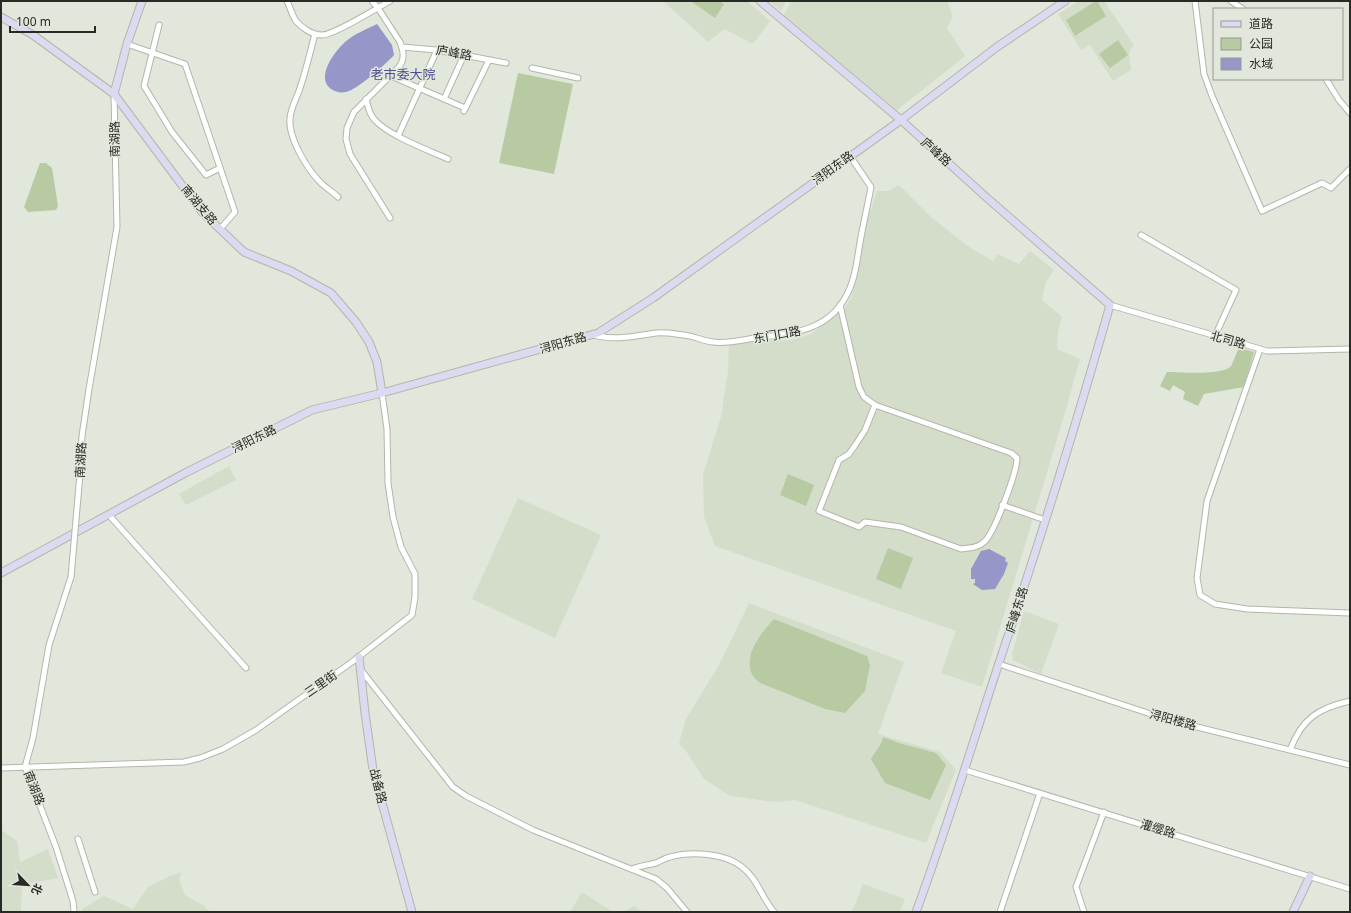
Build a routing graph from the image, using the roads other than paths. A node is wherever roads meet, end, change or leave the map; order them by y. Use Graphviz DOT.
graph roads {
  1 [pos="142,1"];
  2 [pos="287,1"];
  3 [pos="372,1"];
  4 [pos="390,1"];
  5 [pos="760,1"];
  6 [pos="1065,1"];
  7 [pos="1195,1"];
  8 [pos="1231,1"];
  9 [pos="378,8"];
  10 [pos="1242,8"];
  11 [pos="1,17"];
  12 [pos="159,25"];
  13 [pos="315,34"];
  14 [pos="127,44"];
  15 [pos="402,47"];
  16 [pos="436,50"];
  17 [pos="151,52"];
  18 [pos="464,55"];
  19 [pos="489,60"];
  20 [pos="506,63"];
  21 [pos="532,68"];
  22 [pos="391,76"];
  23 [pos="578,78"];
  24 [pos="1327,80"];
  25 [pos="420,88"];
  26 [pos="114,94"];
  27 [pos="366,99"];
  28 [pos="444,99"];
  29 [pos="1350,113"];
  30 [pos="901,120"];
  31 [pos="398,136"];
  32 [pos="850,156"];
  33 [pos="448,159"];
  34 [pos="220,168"];
  35 [pos="1350,169"];
  36 [pos="338,197"];
  37 [pos="390,218"];
  38 [pos="220,229"];
  39 [pos="1141,235"];
  40 [pos="840,305"];
  41 [pos="1110,305"];
  42 [pos="594,335"];
  43 [pos="1215,336"];
  44 [pos="1260,349"];
  45 [pos="1350,349"];
  46 [pos="382,393"];
  47 [pos="875,405"];
  48 [pos="1002,505"];
  49 [pos="108,514"];
  50 [pos="1045,520"];
  51 [pos="1,573"];
  52 [pos="1350,613"];
  53 [pos="359,656"];
  54 [pos="999,664"];
  55 [pos="246,668"];
  56 [pos="360,669"];
  57 [pos="1350,701"];
  58 [pos="1290,750"];
  59 [pos="1350,765"];
  60 [pos="25,767"];
  61 [pos="1,768"];
  62 [pos="965,770"];
  63 [pos="1040,793"];
  64 [pos="1104,812"];
  65 [pos="78,839"];
  66 [pos="632,869"];
  67 [pos="1310,876"];
  68 [pos="1350,889"];
  69 [pos="95,892"];
  70 [pos="74,912"];
  71 [pos="412,912"];
  72 [pos="687,912"];
  73 [pos="774,912"];
  74 [pos="916,912"];
  75 [pos="1000,912"];
  76 [pos="1084,912"];
  77 [pos="1293,912"];
  1 -- 14 [label="main road, 南湖路"];
  2 -- 13 [label="street"];
  3 -- 9 [label="street"];
  4 -- 9 [label="street"];
  5 -- 30 [label="main road, 庐峰路"];
  6 -- 30 [label="main road, 浔阳东路"];
  7 -- 35 [label="street"];
  8 -- 10 [label="street"];
  9 -- 13 [label="street"];
  9 -- 15 [label="street"];
  11 -- 26 [label="main road, 南湖支路"];
  12 -- 17 [label="street"];
  13 -- 36 [label="street"];
  14 -- 17 [label="street"];
  14 -- 26 [label="main road, 南湖路"];
  15 -- 16 [label="street, 庐峰路"];
  15 -- 22 [label="street"];
  16 -- 18 [label="street, 庐峰路"];
  16 -- 25 [label="street"];
  17 -- 34 [label="street"];
  17 -- 34 [label="street"];
  18 -- 19 [label="street, 庐峰路"];
  18 -- 28 [label="street"];
  19 -- 20 [label="street, 庐峰路"];
  19 -- 28 [label="street"];
  21 -- 23 [label="street"];
  22 -- 25 [label="street"];
  22 -- 27 [label="street"];
  24 -- 29 [label="street"];
  25 -- 28 [label="street"];
  25 -- 31 [label="street"];
  26 -- 38 [label="main road, 南湖支路"];
  26 -- 60 [label="street, 南湖路, bridge"];
  27 -- 31 [label="street"];
  27 -- 37 [label="street"];
  30 -- 32 [label="main road, 浔阳东路"];
  30 -- 41 [label="main road, 庐峰路"];
  31 -- 33 [label="street"];
  32 -- 40 [label="street, 东门口路"];
  32 -- 42 [label="main road, 浔阳东路"];
  34 -- 38 [label="street"];
  38 -- 46 [label="main road, 南湖支路"];
  39 -- 43 [label="street"];
  40 -- 42 [label="street, 东门口路"];
  40 -- 47 [label="street"];
  41 -- 43 [label="street, 北司路"];
  41 -- 50 [label="main road, 庐峰东路"];
  42 -- 46 [label="main road, 浔阳东路"];
  43 -- 44 [label="street, 北司路"];
  44 -- 45 [label="street, 北司路"];
  44 -- 52 [label="street"];
  46 -- 49 [label="main road, 浔阳东路"];
  46 -- 53 [label="street, 三里街"];
  47 -- 48 [label="street"];
  47 -- 48 [label="street"];
  48 -- 50 [label="street"];
  49 -- 51 [label="main road, 浔阳东路"];
  49 -- 55 [label="street"];
  50 -- 54 [label="main road, 庐峰东路"];
  53 -- 56 [label="main road, 战备路"];
  53 -- 60 [label="street, 三里街"];
  54 -- 58 [label="street, 浔阳楼路"];
  54 -- 62 [label="main road, 庐峰东路"];
  56 -- 66 [label="street"];
  56 -- 71 [label="main road, 战备路"];
  57 -- 58 [label="street"];
  58 -- 59 [label="street, 浔阳楼路"];
  60 -- 61 [label="street, 三里街"];
  60 -- 70 [label="street, 南湖路"];
  62 -- 63 [label="street, 灌缨路"];
  62 -- 74 [label="main road, 庐峰东路"];
  63 -- 64 [label="street, 灌缨路"];
  63 -- 75 [label="street"];
  64 -- 67 [label="street, 灌缨路"];
  64 -- 76 [label="street"];
  65 -- 69 [label="street"];
  66 -- 72 [label="street"];
  66 -- 73 [label="street"];
  67 -- 68 [label="street, 灌缨路"];
  67 -- 77 [label="main road"];
}
